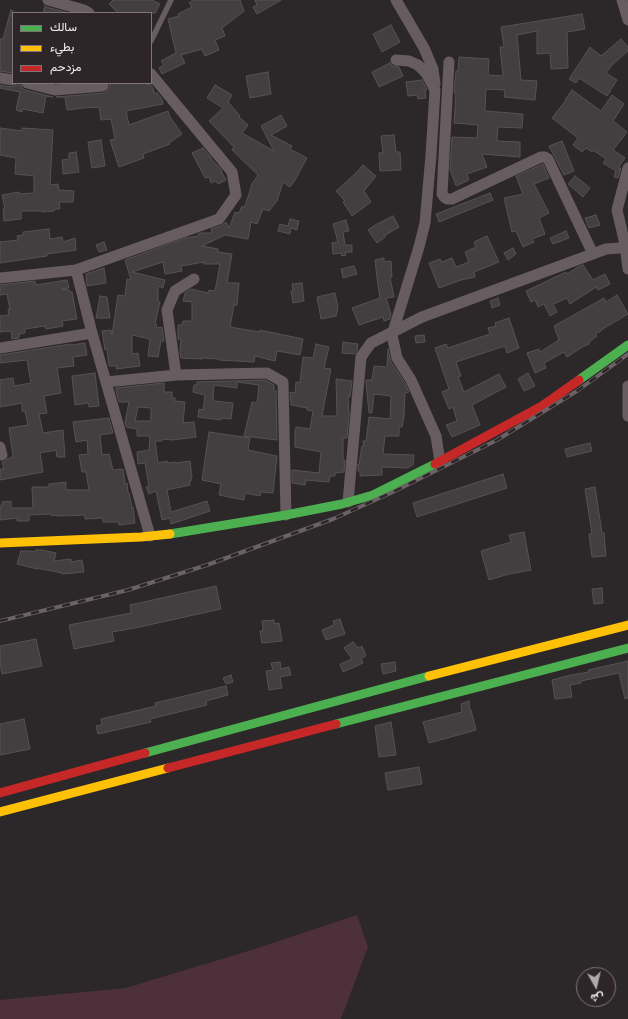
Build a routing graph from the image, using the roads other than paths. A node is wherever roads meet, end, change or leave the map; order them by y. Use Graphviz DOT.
graph roads {
  1 [pos="48,0"];
  2 [pos="171,0"];
  3 [pos="396,0"];
  4 [pos="622,0"];
  5 [pos="87,12"];
  6 [pos="628,20"];
  7 [pos="152,39"];
  8 [pos="396,60"];
  9 [pos="449,62"];
  10 [pos="152,75"];
  11 [pos="0,78"];
  12 [pos="12,80"];
  13 [pos="31,84"];
  14 [pos="103,86"];
  15 [pos="435,90"];
  16 [pos="628,168"];
  17 [pos="625,244"];
  18 [pos="593,254"];
  19 [pos="628,269"];
  20 [pos="76,270"];
  21 [pos="0,278"];
  22 [pos="194,278"];
  23 [pos="393,332"];
  24 [pos="92,333"];
  25 [pos="628,345"];
  26 [pos="0,348"];
  27 [pos="176,375"];
  28 [pos="106,382"];
  29 [pos="628,386"];
  30 [pos="628,416"];
  31 [pos="0,447"];
  32 [pos="0,455"];
  33 [pos="440,462"];
  34 [pos="348,502"];
  35 [pos="286,516"];
  36 [pos="150,536"];
  37 [pos="0,543"];
  38 [pos="628,625"];
  39 [pos="628,648"];
  40 [pos="0,793"];
  41 [pos="0,812"];
  1 -- 5 [label="street"];
  2 -- 7 [label="lane"];
  3 -- 15 [label="street"];
  4 -- 6 [label="street"];
  8 -- 15 [label="street"];
  9 -- 18 [label="street"];
  10 -- 20 [label="street"];
  11 -- 12 [label="street"];
  13 -- 14 [label="street"];
  15 -- 23 [label="street"];
  16 -- 17 [label="street"];
  17 -- 18 [label="street"];
  17 -- 19 [label="street"];
  18 -- 23 [label="street"];
  20 -- 21 [label="street"];
  20 -- 24 [label="street"];
  22 -- 27 [label="street"];
  23 -- 33 [label="street"];
  23 -- 34 [label="street"];
  24 -- 26 [label="street"];
  24 -- 28 [label="street"];
  25 -- 33 [label="main road"];
  27 -- 28 [label="street"];
  27 -- 35 [label="street"];
  28 -- 36 [label="street"];
  29 -- 30 [label="street"];
  31 -- 32 [label="street"];
  33 -- 34 [label="main road"];
  34 -- 35 [label="main road"];
  35 -- 36 [label="main road"];
  36 -- 37 [label="main road"];
  38 -- 40 [label="main road"];
  39 -- 41 [label="main road"];
}
